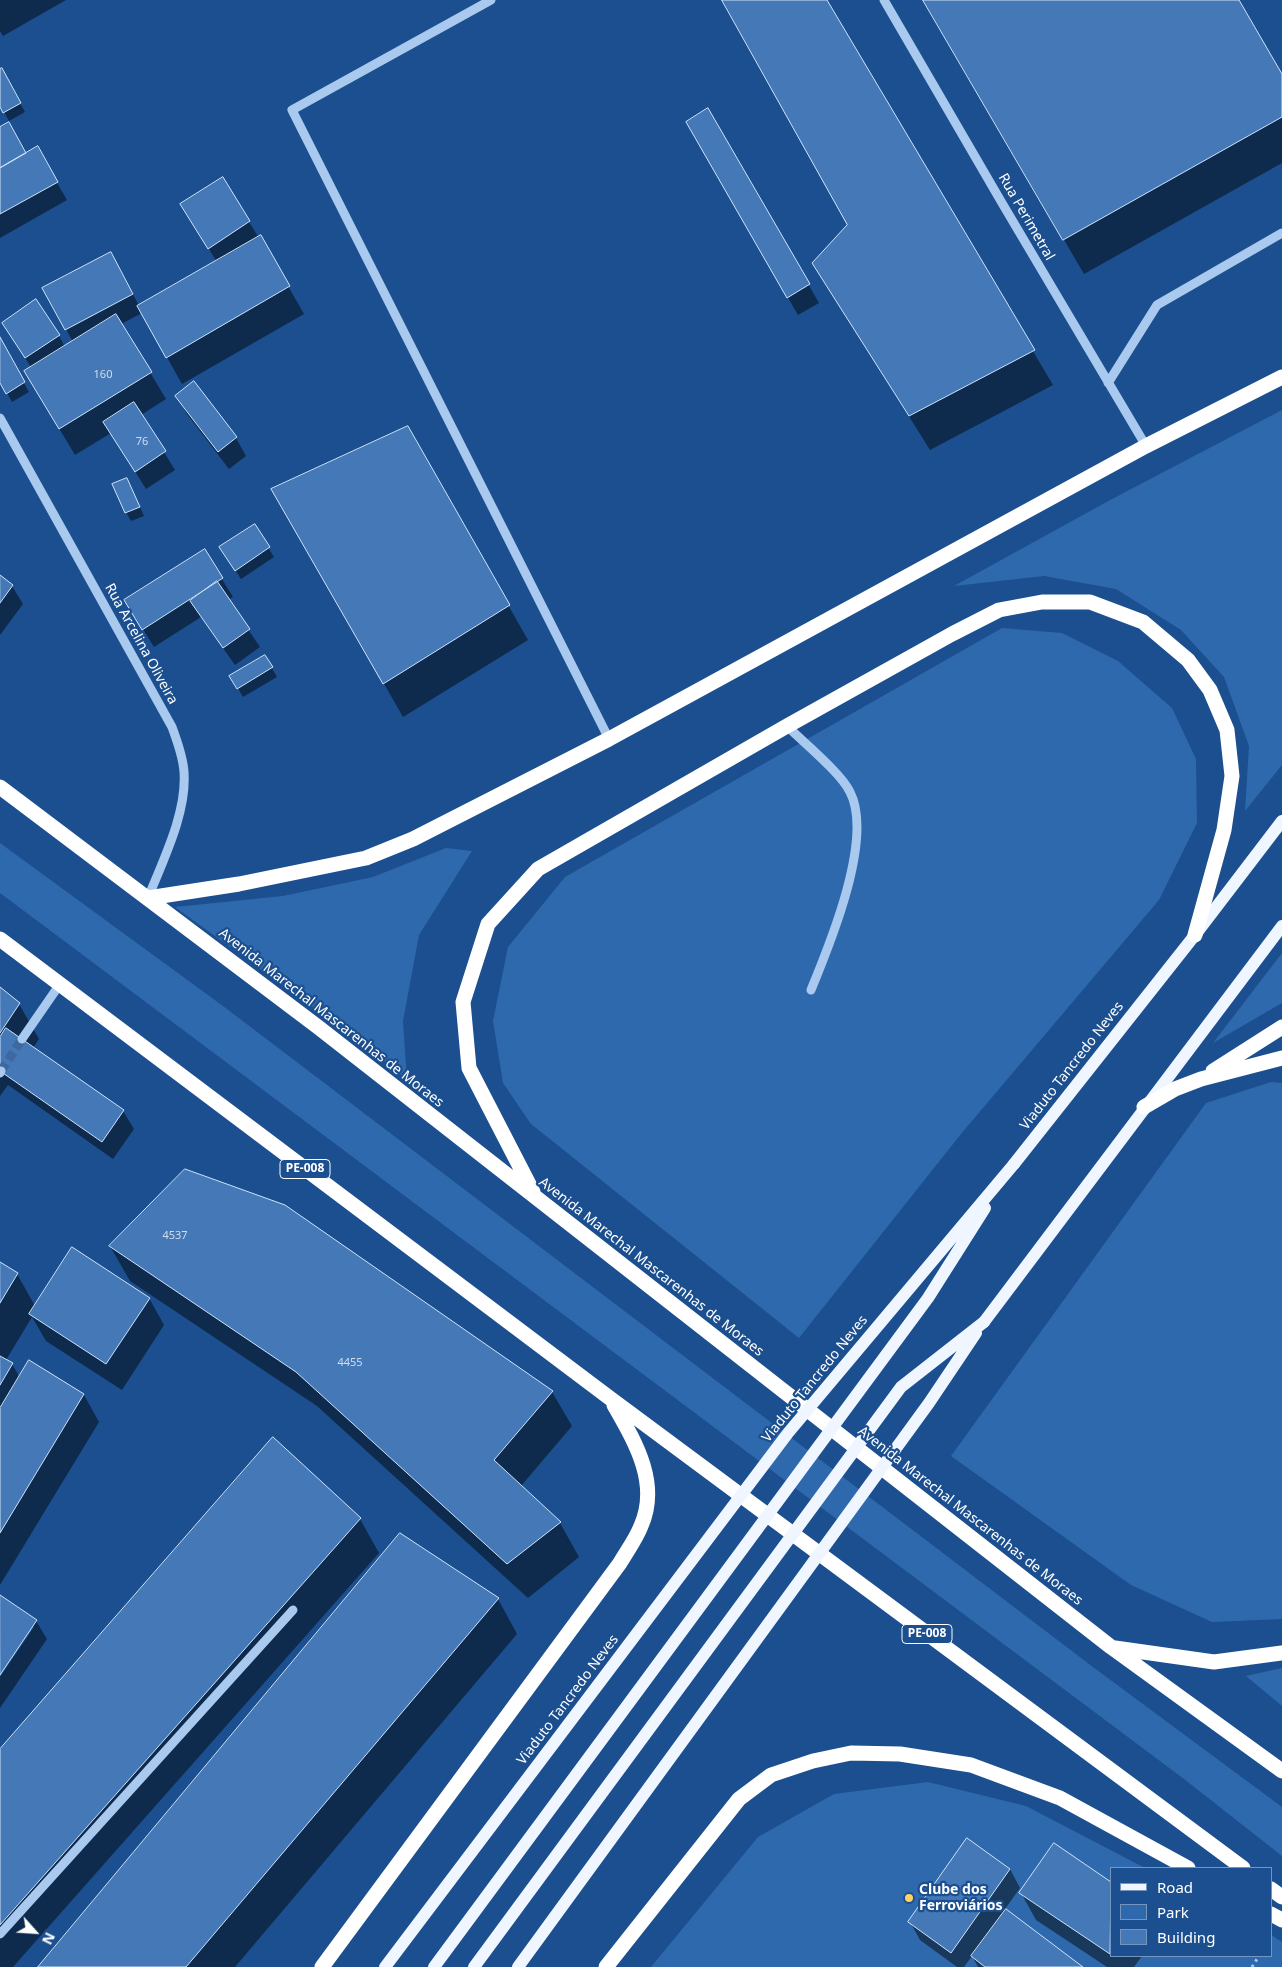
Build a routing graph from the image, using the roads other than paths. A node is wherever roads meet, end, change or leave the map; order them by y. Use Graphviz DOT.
graph roads {
  1 [pos="492,0"];
  2 [pos="884,0"];
  3 [pos="1282,234"];
  4 [pos="1282,377"];
  5 [pos="1108,383"];
  6 [pos="0,418"];
  7 [pos="1146,446"];
  8 [pos="787,726"];
  9 [pos="609,739"];
  10 [pos="0,787"];
  11 [pos="1282,820"];
  12 [pos="148,898"];
  13 [pos="1282,926"];
  14 [pos="1195,935"];
  15 [pos="0,939"];
  16 [pos="60,984"];
  17 [pos="811,990"];
  18 [pos="1282,1027"];
  19 [pos="22,1039"];
  20 [pos="1282,1058"];
  21 [pos="1201,1079"];
  22 [pos="1142,1111"];
  23 [pos="1014,1164"];
  24 [pos="536,1198"];
  25 [pos="984,1322"];
  26 [pos="611,1399"];
  27 [pos="293,1610"];
  28 [pos="1111,1647"];
  29 [pos="1282,1653"];
  30 [pos="1282,1771"];
  31 [pos="1186,1867"];
  32 [pos="1242,1867"];
  33 [pos="1272,1890"];
  34 [pos="1282,1898"];
  35 [pos="0,1934"];
  36 [pos="322,1967"];
  37 [pos="385,1967"];
  38 [pos="434,1967"];
  39 [pos="474,1967"];
  40 [pos="518,1967"];
  41 [pos="606,1967"];
  1 -- 9 [label="street"];
  2 -- 5 [label="street, Rua Perimetral"];
  3 -- 5 [label="street"];
  4 -- 7 [label="highway"];
  5 -- 7 [label="street, Rua Perimetral"];
  6 -- 12 [label="street, Rua Arcelina Oliveira"];
  7 -- 9 [label="highway"];
  8 -- 14 [label="highway"];
  8 -- 17 [label="street"];
  8 -- 24 [label="highway"];
  9 -- 12 [label="highway"];
  10 -- 12 [label="highway, Avenida Marechal Mascarenhas de Moraes"];
  11 -- 14 [label="main road, Viaduto Tancredo Neves"];
  12 -- 24 [label="highway, Avenida Marechal Mascarenhas de Moraes"];
  13 -- 22 [label="main road"];
  14 -- 23 [label="main road, Viaduto Tancredo Neves"];
  15 -- 16 [label="highway, PE-008"];
  16 -- 19 [label="street"];
  16 -- 26 [label="highway, PE-008"];
  18 -- 21 [label="highway"];
  20 -- 21 [label="highway"];
  21 -- 22 [label="highway"];
  22 -- 25 [label="main road"];
  23 -- 37 [label="main road, Viaduto Tancredo Neves, bridge"];
  23 -- 38 [label="main road, bridge"];
  24 -- 28 [label="highway, Avenida Marechal Mascarenhas de Moraes"];
  25 -- 39 [label="main road, bridge"];
  25 -- 40 [label="main road, bridge"];
  26 -- 32 [label="highway, PE-008"];
  26 -- 36 [label="highway"];
  27 -- 35 [label="street"];
  28 -- 29 [label="highway"];
  28 -- 30 [label="highway, Avenida Marechal Mascarenhas de Moraes"];
  31 -- 41 [label="highway"];
  33 -- 34 [label="highway"];
}
